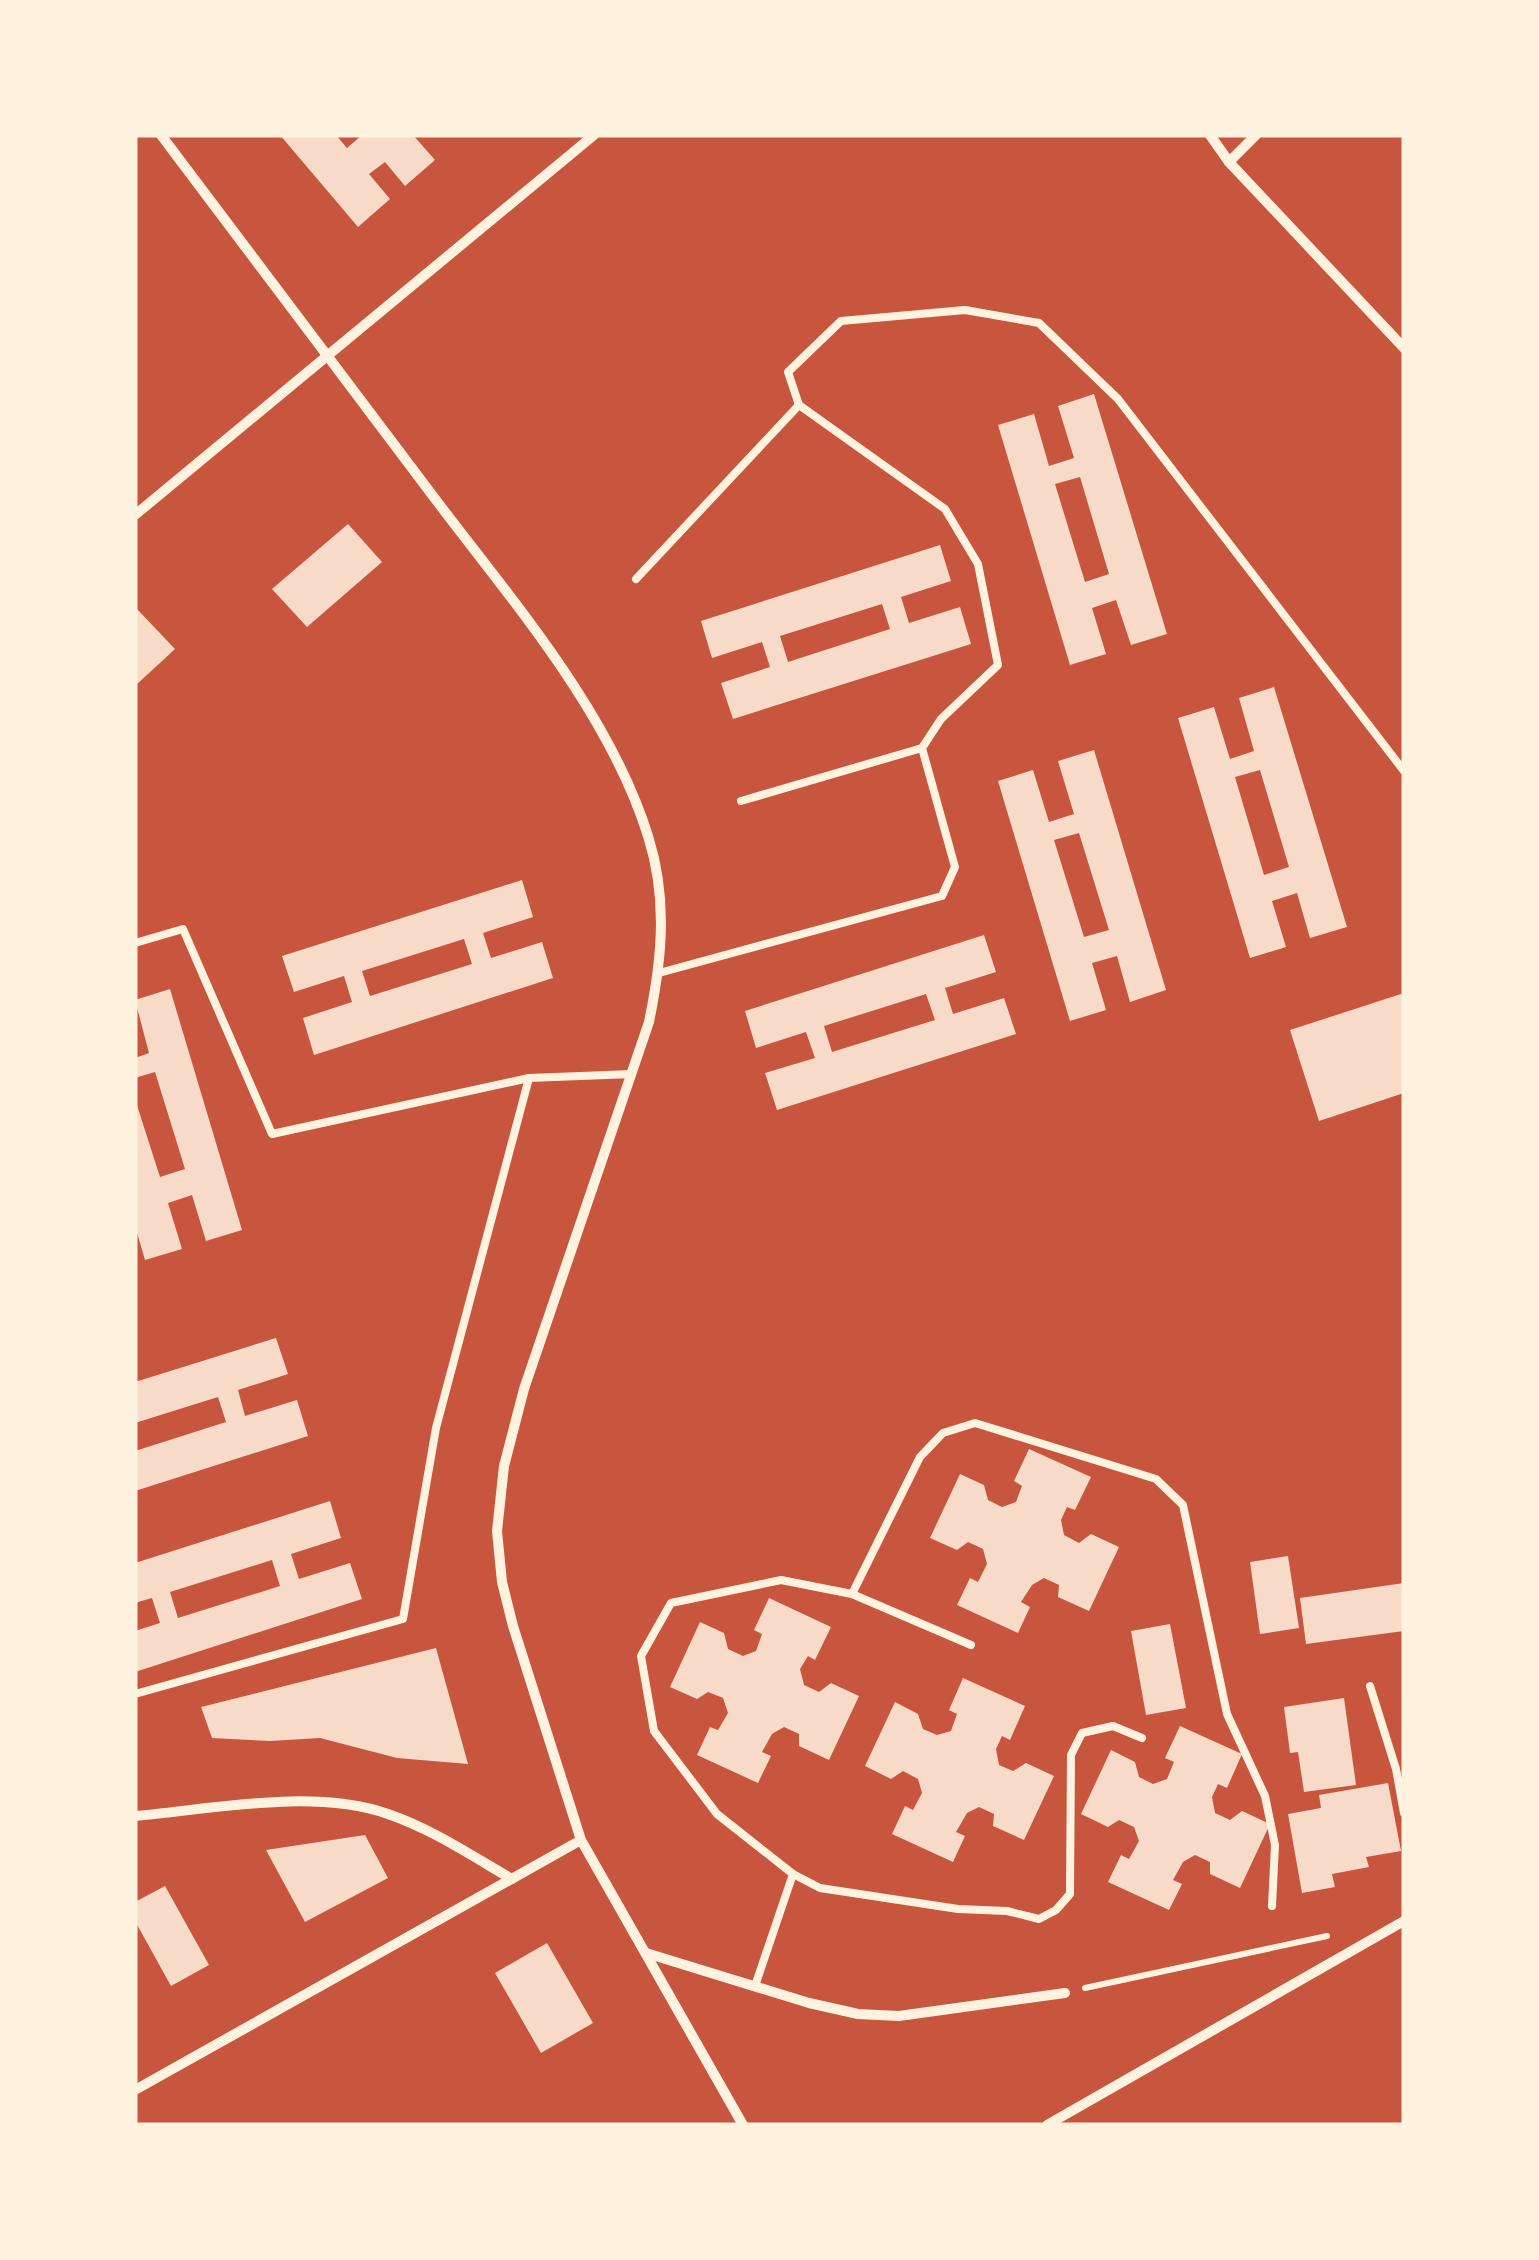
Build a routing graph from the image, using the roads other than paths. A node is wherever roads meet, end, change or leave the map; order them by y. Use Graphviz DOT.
graph roads {
  1 [pos="161,135"];
  2 [pos="594,135"];
  3 [pos="1210,135"];
  4 [pos="1256,135"];
  5 [pos="1229,162"];
  6 [pos="1404,348"];
  7 [pos="327,356"];
  8 [pos="799,405"];
  9 [pos="135,515"];
  10 [pos="636,579"];
  11 [pos="922,748"];
  12 [pos="1404,770"];
  13 [pos="741,801"];
  14 [pos="135,943"];
  15 [pos="659,974"];
  16 [pos="632,1074"];
  17 [pos="529,1078"];
  18 [pos="852,1594"];
  19 [pos="970,1645"];
  20 [pos="1370,1686"];
  21 [pos="135,1694"];
  22 [pos="1142,1738"];
  23 [pos="1404,1813"];
  24 [pos="135,1816"];
  25 [pos="581,1840"];
  26 [pos="793,1874"];
  27 [pos="512,1878"];
  28 [pos="1272,1906"];
  29 [pos="1404,1921"];
  30 [pos="644,1952"];
  31 [pos="755,1986"];
  32 [pos="1064,1993"];
  33 [pos="135,2090"];
  34 [pos="743,2125"];
  35 [pos="1047,2125"];
  1 -- 7 [label="street"];
  2 -- 7 [label="street"];
  3 -- 5 [label="street"];
  4 -- 5 [label="street"];
  5 -- 6 [label="street"];
  7 -- 9 [label="street"];
  7 -- 15 [label="street"];
  8 -- 10 [label="lane"];
  8 -- 11 [label="lane"];
  8 -- 12 [label="lane"];
  11 -- 13 [label="lane"];
  11 -- 15 [label="lane"];
  14 -- 17 [label="lane"];
  15 -- 16 [label="street"];
  16 -- 17 [label="lane"];
  16 -- 25 [label="street"];
  17 -- 21 [label="lane"];
  18 -- 19 [label="lane"];
  18 -- 26 [label="lane"];
  18 -- 28 [label="lane"];
  20 -- 23 [label="lane"];
  22 -- 26 [label="lane"];
  24 -- 27 [label="street"];
  25 -- 27 [label="street"];
  25 -- 30 [label="street"];
  26 -- 31 [label="lane"];
  27 -- 33 [label="street"];
  29 -- 35 [label="street"];
  30 -- 31 [label="street"];
  30 -- 34 [label="street"];
  31 -- 32 [label="street"];
}
